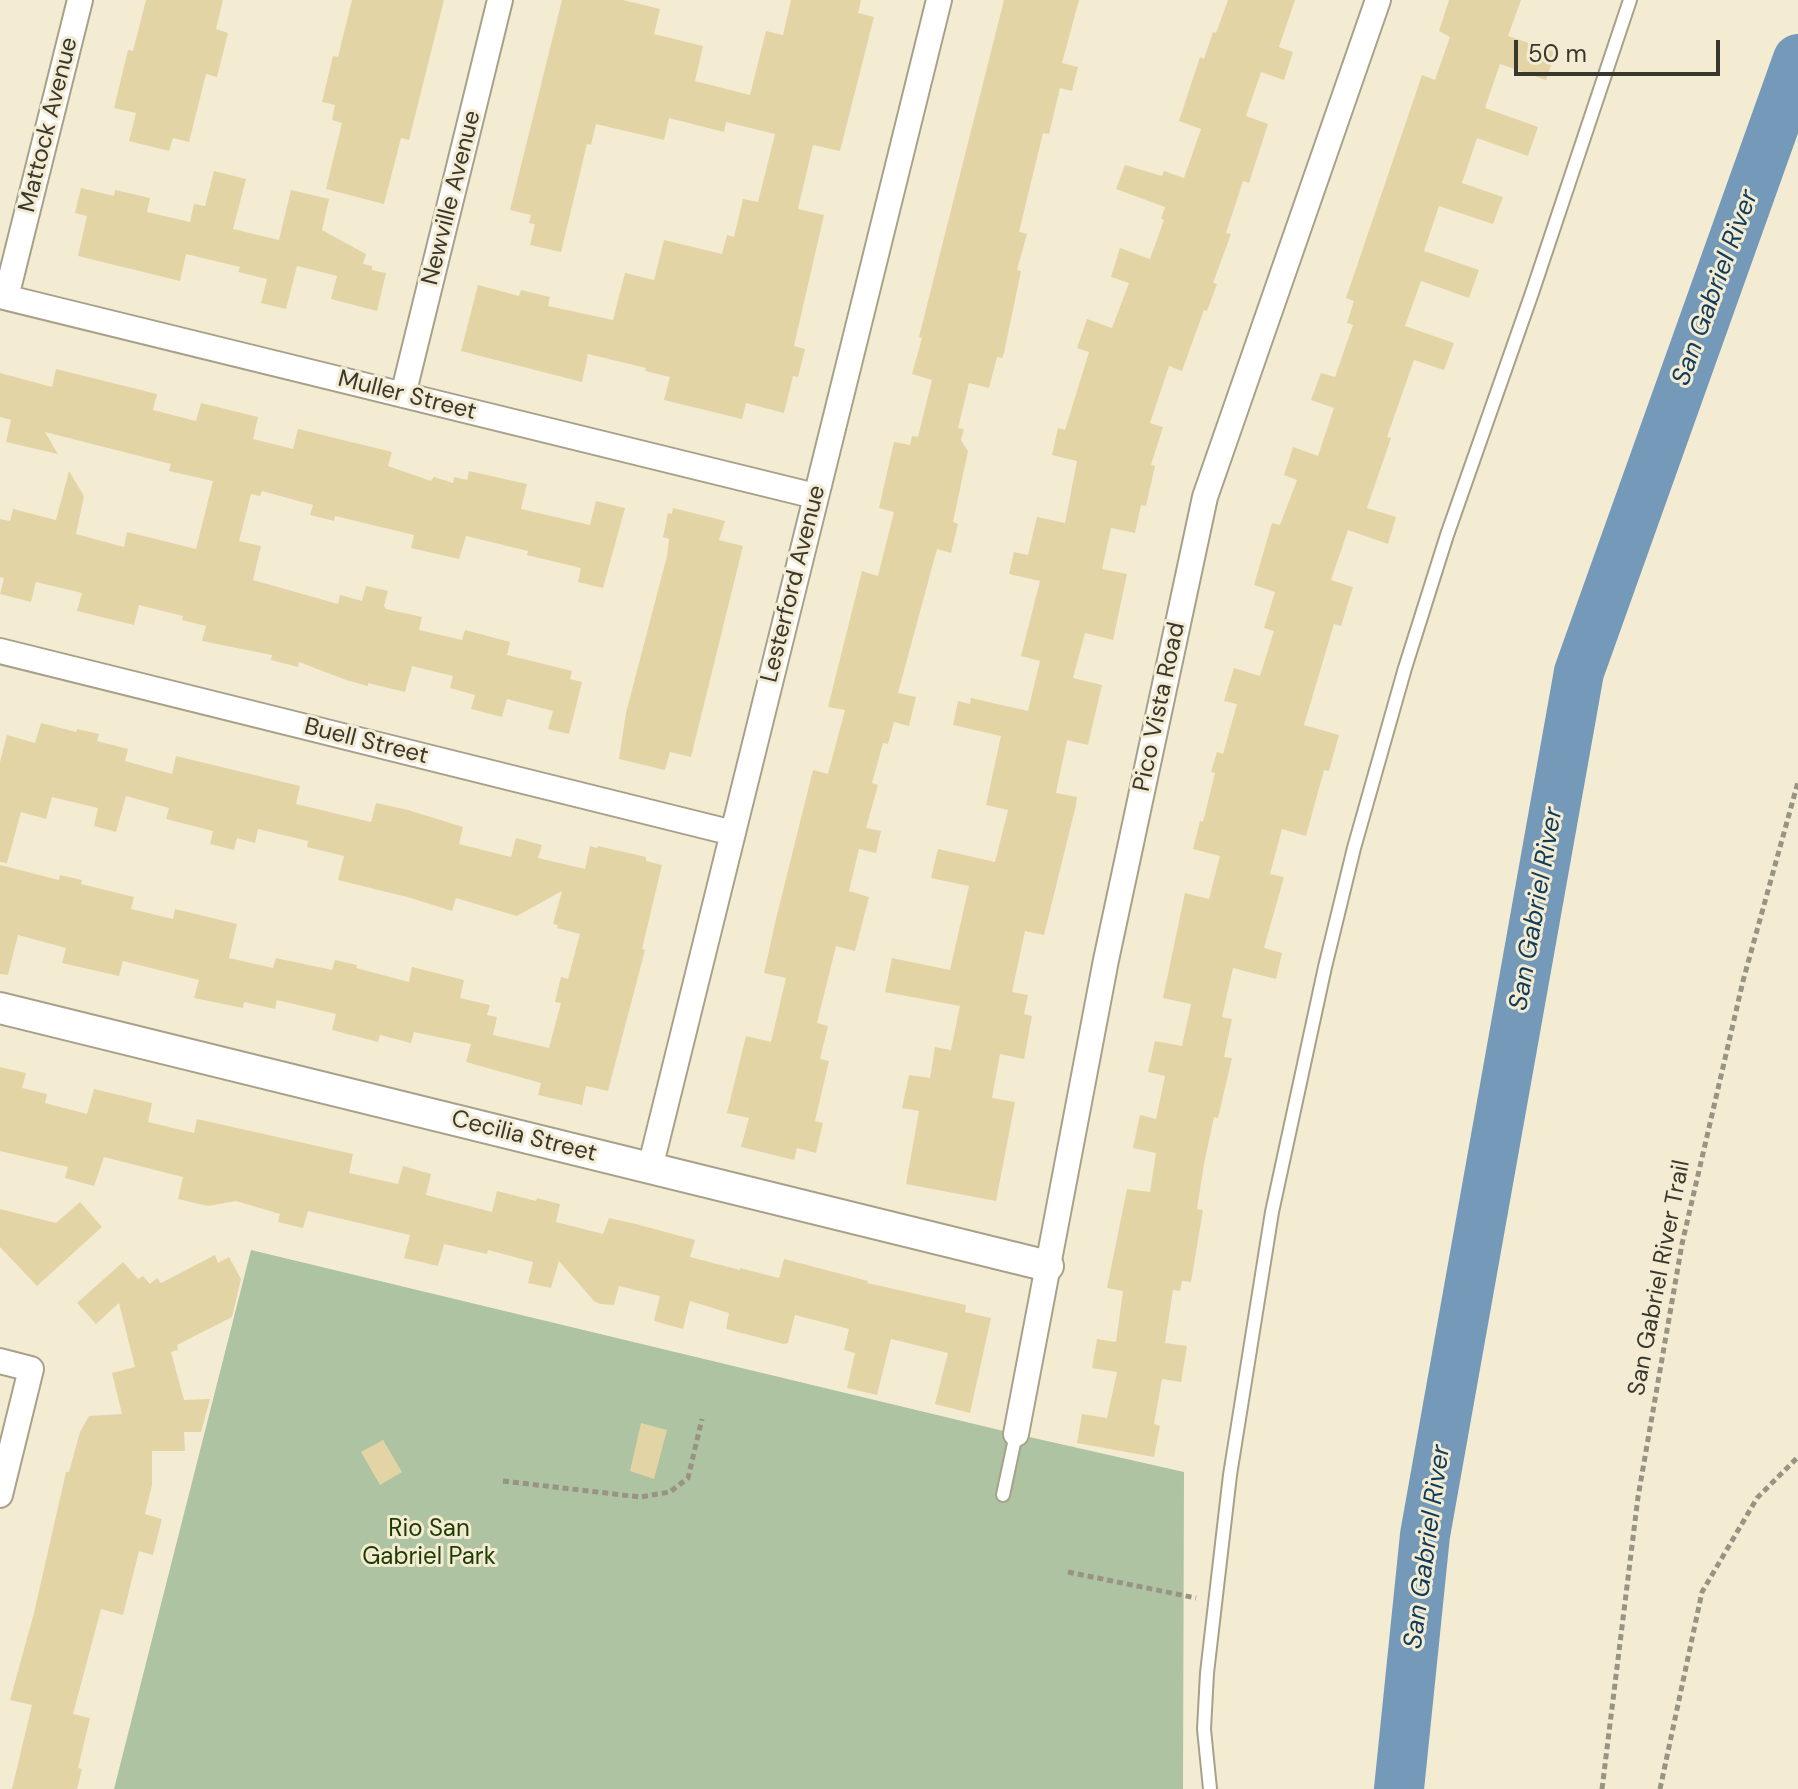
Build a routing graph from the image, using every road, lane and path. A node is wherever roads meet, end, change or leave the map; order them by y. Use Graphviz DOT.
graph roads {
  1 [pos="80,0"];
  2 [pos="500,0"];
  3 [pos="939,0"];
  4 [pos="1378,0"];
  5 [pos="1630,0"];
  6 [pos="3,296"];
  7 [pos="403,395"];
  8 [pos="815,496"];
  9 [pos="0,651"];
  10 [pos="1798,782"];
  11 [pos="733,833"];
  12 [pos="0,1008"];
  13 [pos="650,1168"];
  14 [pos="1048,1266"];
  15 [pos="0,1361"];
  16 [pos="702,1419"];
  17 [pos="1016,1434"];
  18 [pos="1798,1457"];
  19 [pos="503,1481"];
  20 [pos="0,1495"];
  21 [pos="1003,1495"];
  22 [pos="1068,1572"];
  23 [pos="1181,1596"];
  24 [pos="1210,1789"];
  25 [pos="1602,1789"];
  26 [pos="1660,1789"];
  1 -- 6 [label="street, Mattock Avenue"];
  2 -- 7 [label="street, Newville Avenue"];
  3 -- 8 [label="street, Lesterford Avenue"];
  4 -- 14 [label="street, Pico Vista Road"];
  5 -- 24 [label="lane"];
  6 -- 7 [label="street, Muller Street"];
  7 -- 8 [label="street, Muller Street"];
  8 -- 11 [label="street, Lesterford Avenue"];
  9 -- 11 [label="street, Buell Street"];
  10 -- 25 [label="path, San Gabriel River Trail"];
  11 -- 13 [label="street, Lesterford Avenue"];
  12 -- 13 [label="street, Cecilia Street"];
  13 -- 14 [label="street, Cecilia Street"];
  14 -- 17 [label="street, Pico Vista Road"];
  15 -- 20 [label="street"];
  16 -- 19 [label="path"];
  17 -- 21 [label="lane"];
  18 -- 26 [label="path"];
  22 -- 23 [label="path"];
}
